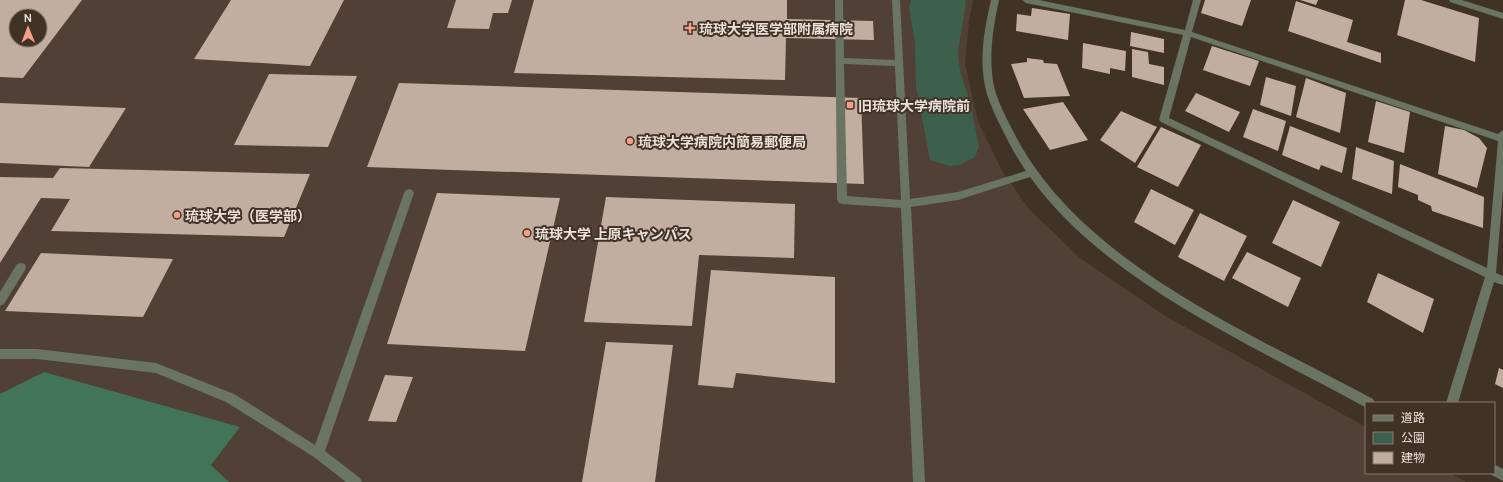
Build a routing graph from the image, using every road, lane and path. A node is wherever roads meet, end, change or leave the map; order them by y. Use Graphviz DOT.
graph roads {
  1 [pos="839,0"];
  2 [pos="896,0"];
  3 [pos="995,0"];
  4 [pos="1026,0"];
  5 [pos="1197,0"];
  6 [pos="1453,0"];
  7 [pos="1503,16"];
  8 [pos="1187,33"];
  9 [pos="840,61"];
  10 [pos="898,63"];
  11 [pos="1503,134"];
  12 [pos="1502,139"];
  13 [pos="1031,173"];
  14 [pos="409,193"];
  15 [pos="906,204"];
  16 [pos="21,267"];
  17 [pos="1492,276"];
  18 [pos="1503,281"];
  19 [pos="0,301"];
  20 [pos="0,354"];
  21 [pos="1367,402"];
  22 [pos="1452,402"];
  23 [pos="318,453"];
  24 [pos="356,482"];
  25 [pos="918,482"];
  1 -- 9 [label="street"];
  2 -- 10 [label="street"];
  3 -- 13 [label="street"];
  4 -- 8 [label="street"];
  5 -- 8 [label="street"];
  6 -- 7 [label="street"];
  8 -- 12 [label="street"];
  8 -- 17 [label="street"];
  9 -- 10 [label="street"];
  9 -- 15 [label="street"];
  10 -- 15 [label="street"];
  11 -- 12 [label="street"];
  12 -- 17 [label="street"];
  13 -- 15 [label="street"];
  13 -- 21 [label="street"];
  14 -- 23 [label="street"];
  15 -- 25 [label="street"];
  16 -- 19 [label="street"];
  17 -- 18 [label="street"];
  17 -- 22 [label="street"];
  20 -- 23 [label="street"];
  23 -- 24 [label="street"];
}
